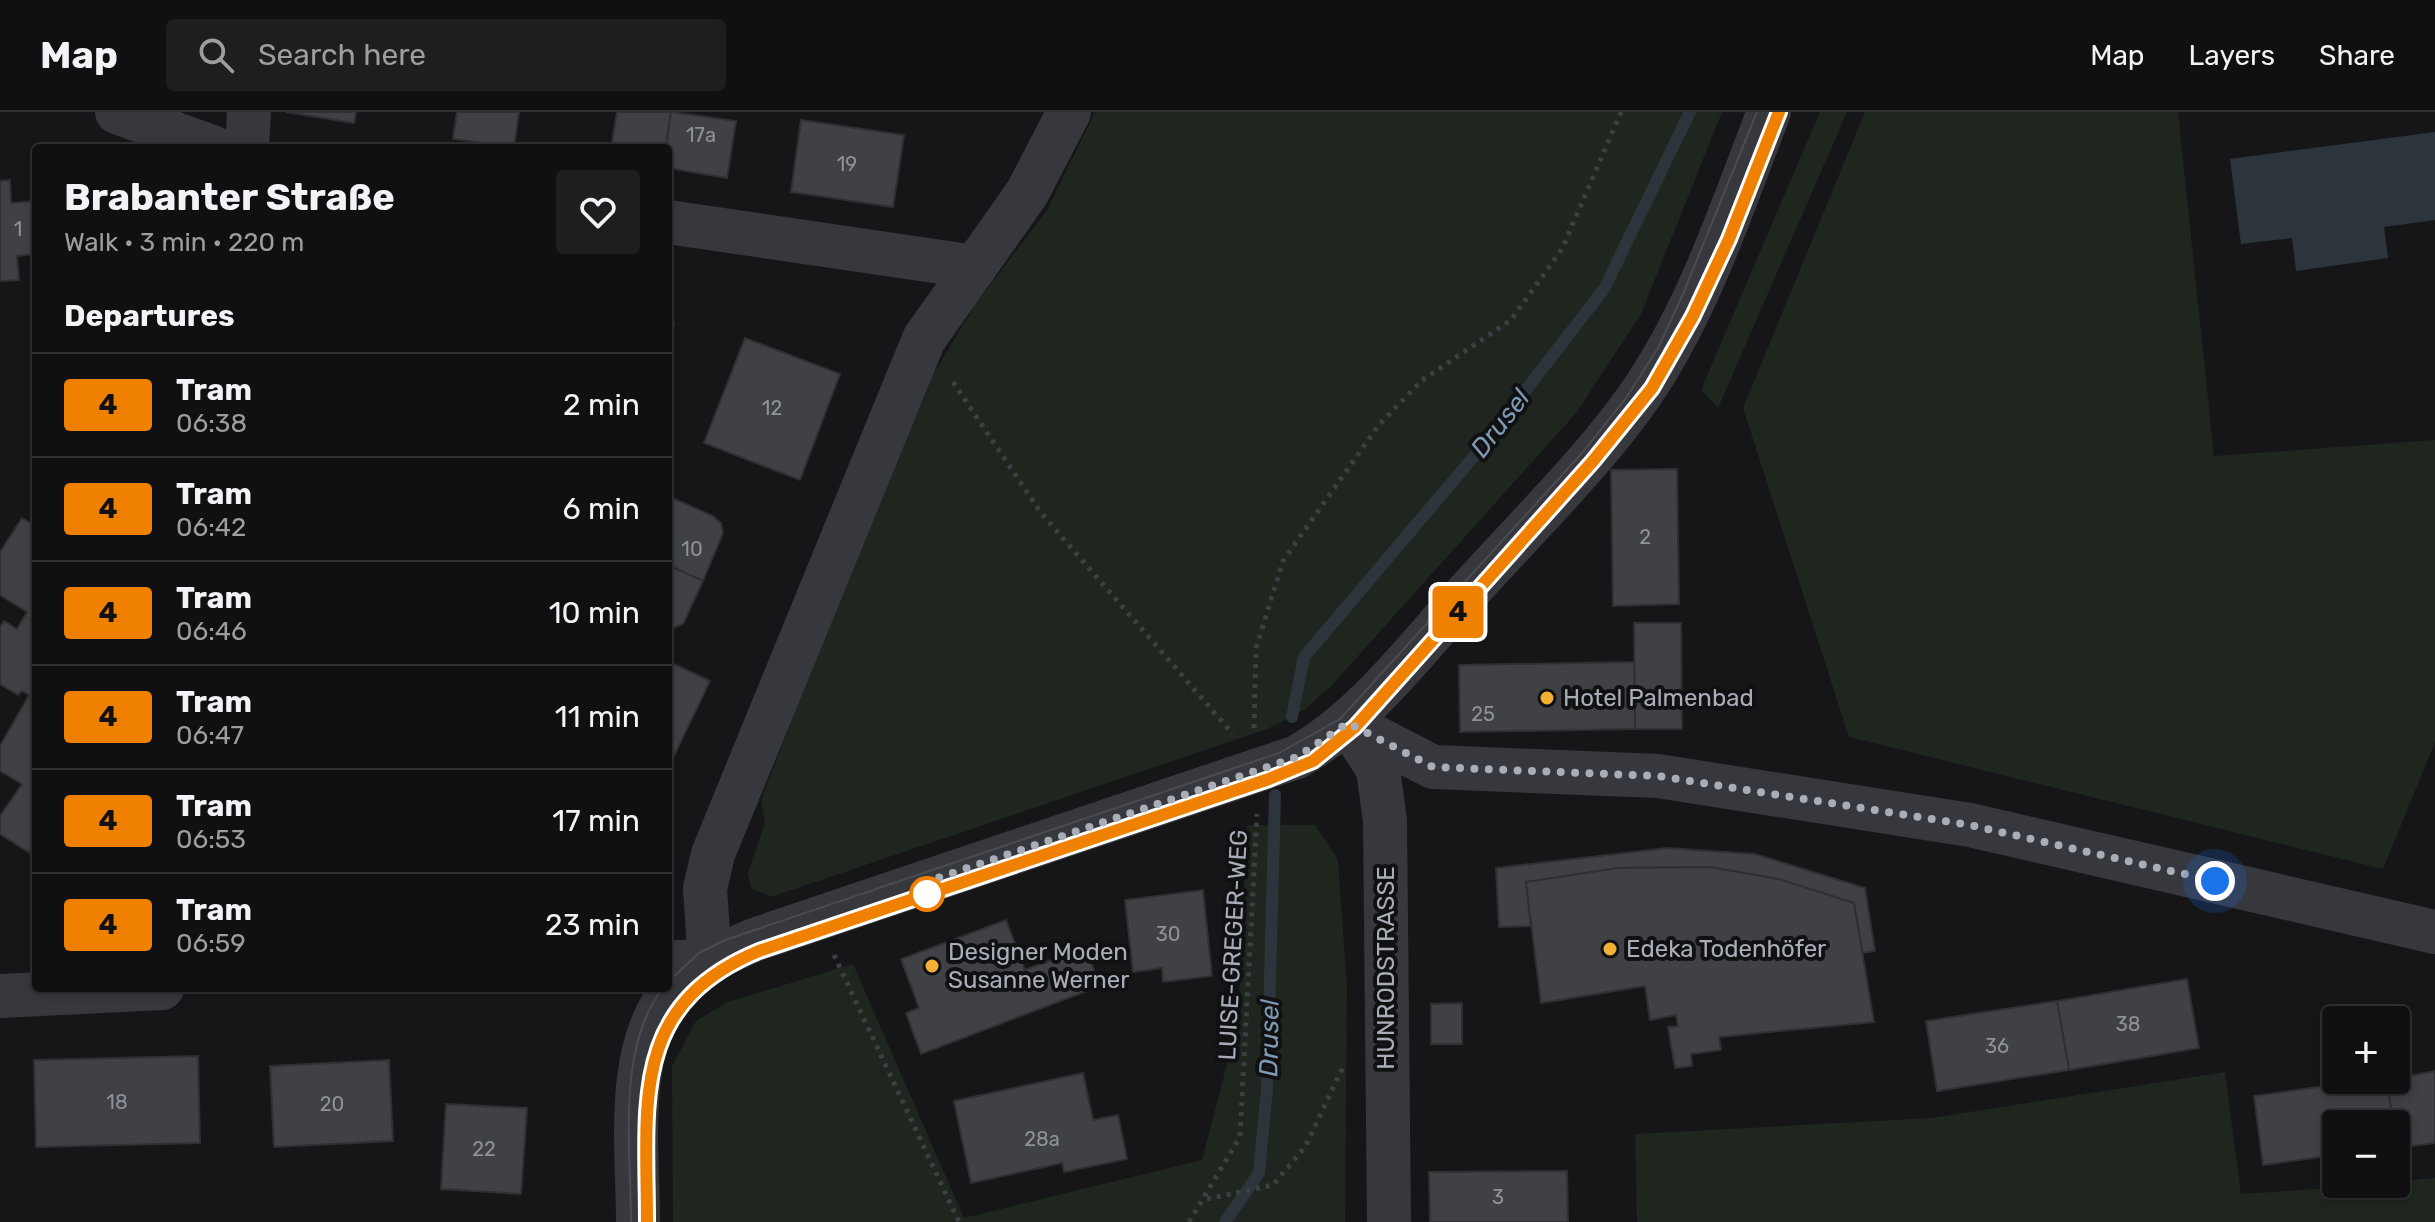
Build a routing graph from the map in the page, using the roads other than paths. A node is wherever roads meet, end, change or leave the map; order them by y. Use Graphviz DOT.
graph roads {
  1 [pos="117,112"];
  2 [pos="249,112"];
  3 [pos="1069,112"];
  4 [pos="1769,112"];
  5 [pos="203,144"];
  6 [pos="247,144"];
  7 [pos="672,223"];
  8 [pos="975,267"];
  9 [pos="1348,723"];
  10 [pos="2435,932"];
  11 [pos="689,962"];
  12 [pos="81,992"];
  13 [pos="0,996"];
  14 [pos="638,1222"];
  15 [pos="1389,1222"];
  1 -- 5 [label="street"];
  2 -- 6 [label="street"];
  3 -- 8 [label="street"];
  4 -- 9 [label="street"];
  7 -- 8 [label="street"];
  8 -- 11 [label="street"];
  9 -- 10 [label="street"];
  9 -- 11 [label="street"];
  9 -- 15 [label="street, HUNRODSTRASSE"];
  11 -- 14 [label="street"];
  12 -- 13 [label="street"];
}
